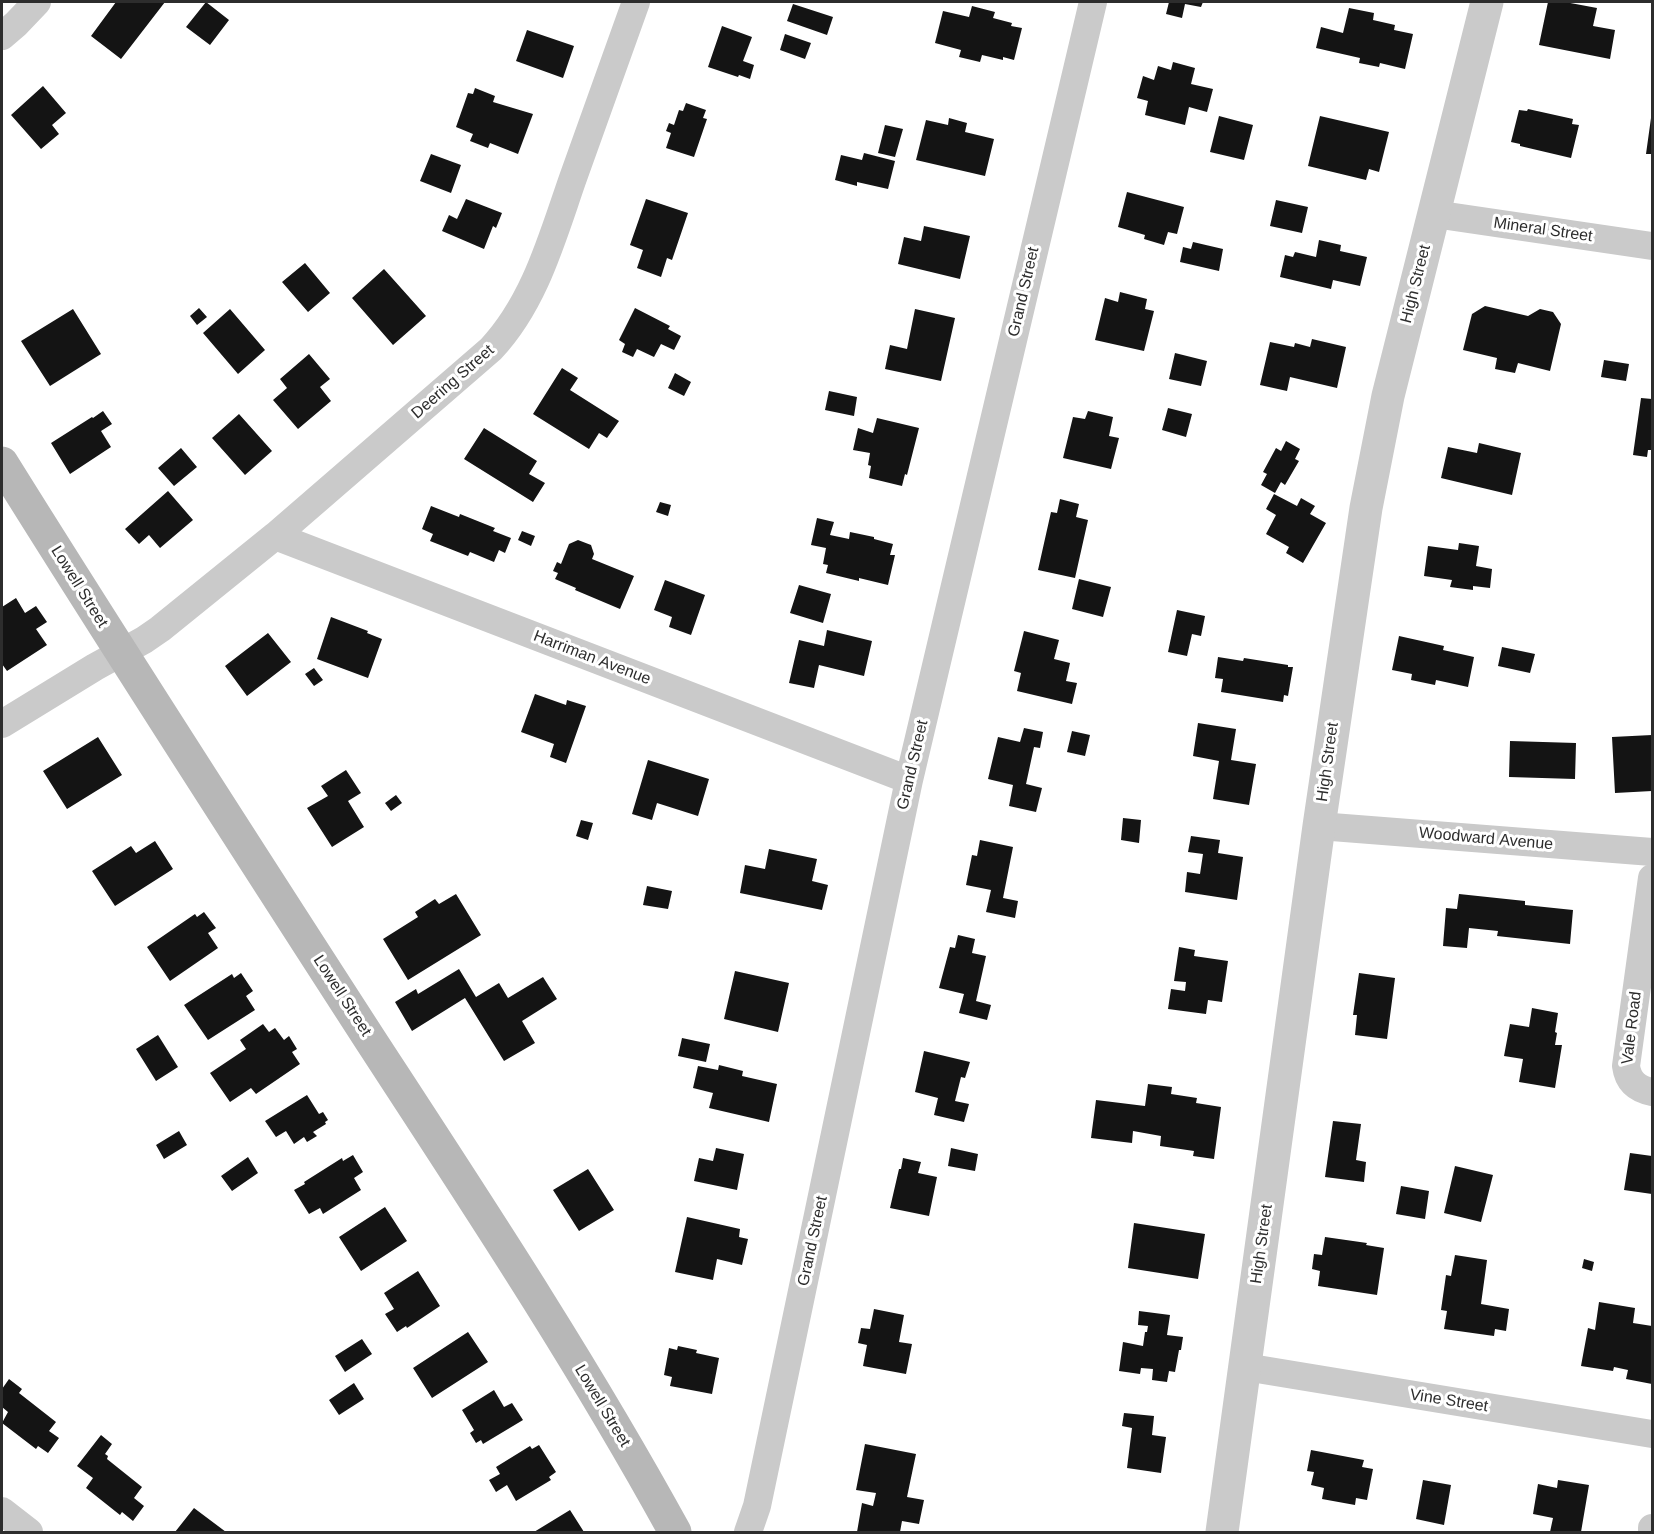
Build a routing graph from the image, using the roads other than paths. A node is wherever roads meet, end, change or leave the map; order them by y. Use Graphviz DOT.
graph roads {
  1 [pos="37,2"];
  2 [pos="636,2"];
  3 [pos="1093,2"];
  4 [pos="1486,2"];
  5 [pos="2,36"];
  6 [pos="1434,214"];
  7 [pos="1653,246"];
  8 [pos="2,463"];
  9 [pos="275,537"];
  10 [pos="121,653"];
  11 [pos="2,724"];
  12 [pos="909,780"];
  13 [pos="1319,826"];
  14 [pos="1653,852"];
  15 [pos="1653,878"];
  16 [pos="1653,1092"];
  17 [pos="1245,1367"];
  18 [pos="1653,1434"];
  19 [pos="2,1511"];
  20 [pos="1653,1528"];
  21 [pos="28,1533"];
  22 [pos="675,1533"];
  23 [pos="748,1533"];
  24 [pos="1222,1533"];
  25 [pos="1652,1533"];
  1 -- 5 [label="street"];
  2 -- 9 [label="street, Deering Street"];
  3 -- 12 [label="street, Grand Street"];
  4 -- 6 [label="street, High Street"];
  6 -- 7 [label="street, Mineral Street"];
  6 -- 13 [label="street, High Street"];
  8 -- 10 [label="main road, Lowell Street"];
  9 -- 10 [label="street, Deering Street"];
  9 -- 12 [label="street, Harriman Avenue"];
  10 -- 11 [label="street, Deering Street"];
  10 -- 22 [label="main road, Lowell Street"];
  12 -- 23 [label="street, Grand Street"];
  13 -- 14 [label="street, Woodward Avenue"];
  13 -- 17 [label="street, High Street"];
  15 -- 16 [label="street, Vale Road"];
  17 -- 18 [label="street, Vine Street"];
  17 -- 24 [label="street, High Street"];
  19 -- 21 [label="street"];
  20 -- 25 [label="street"];
}
